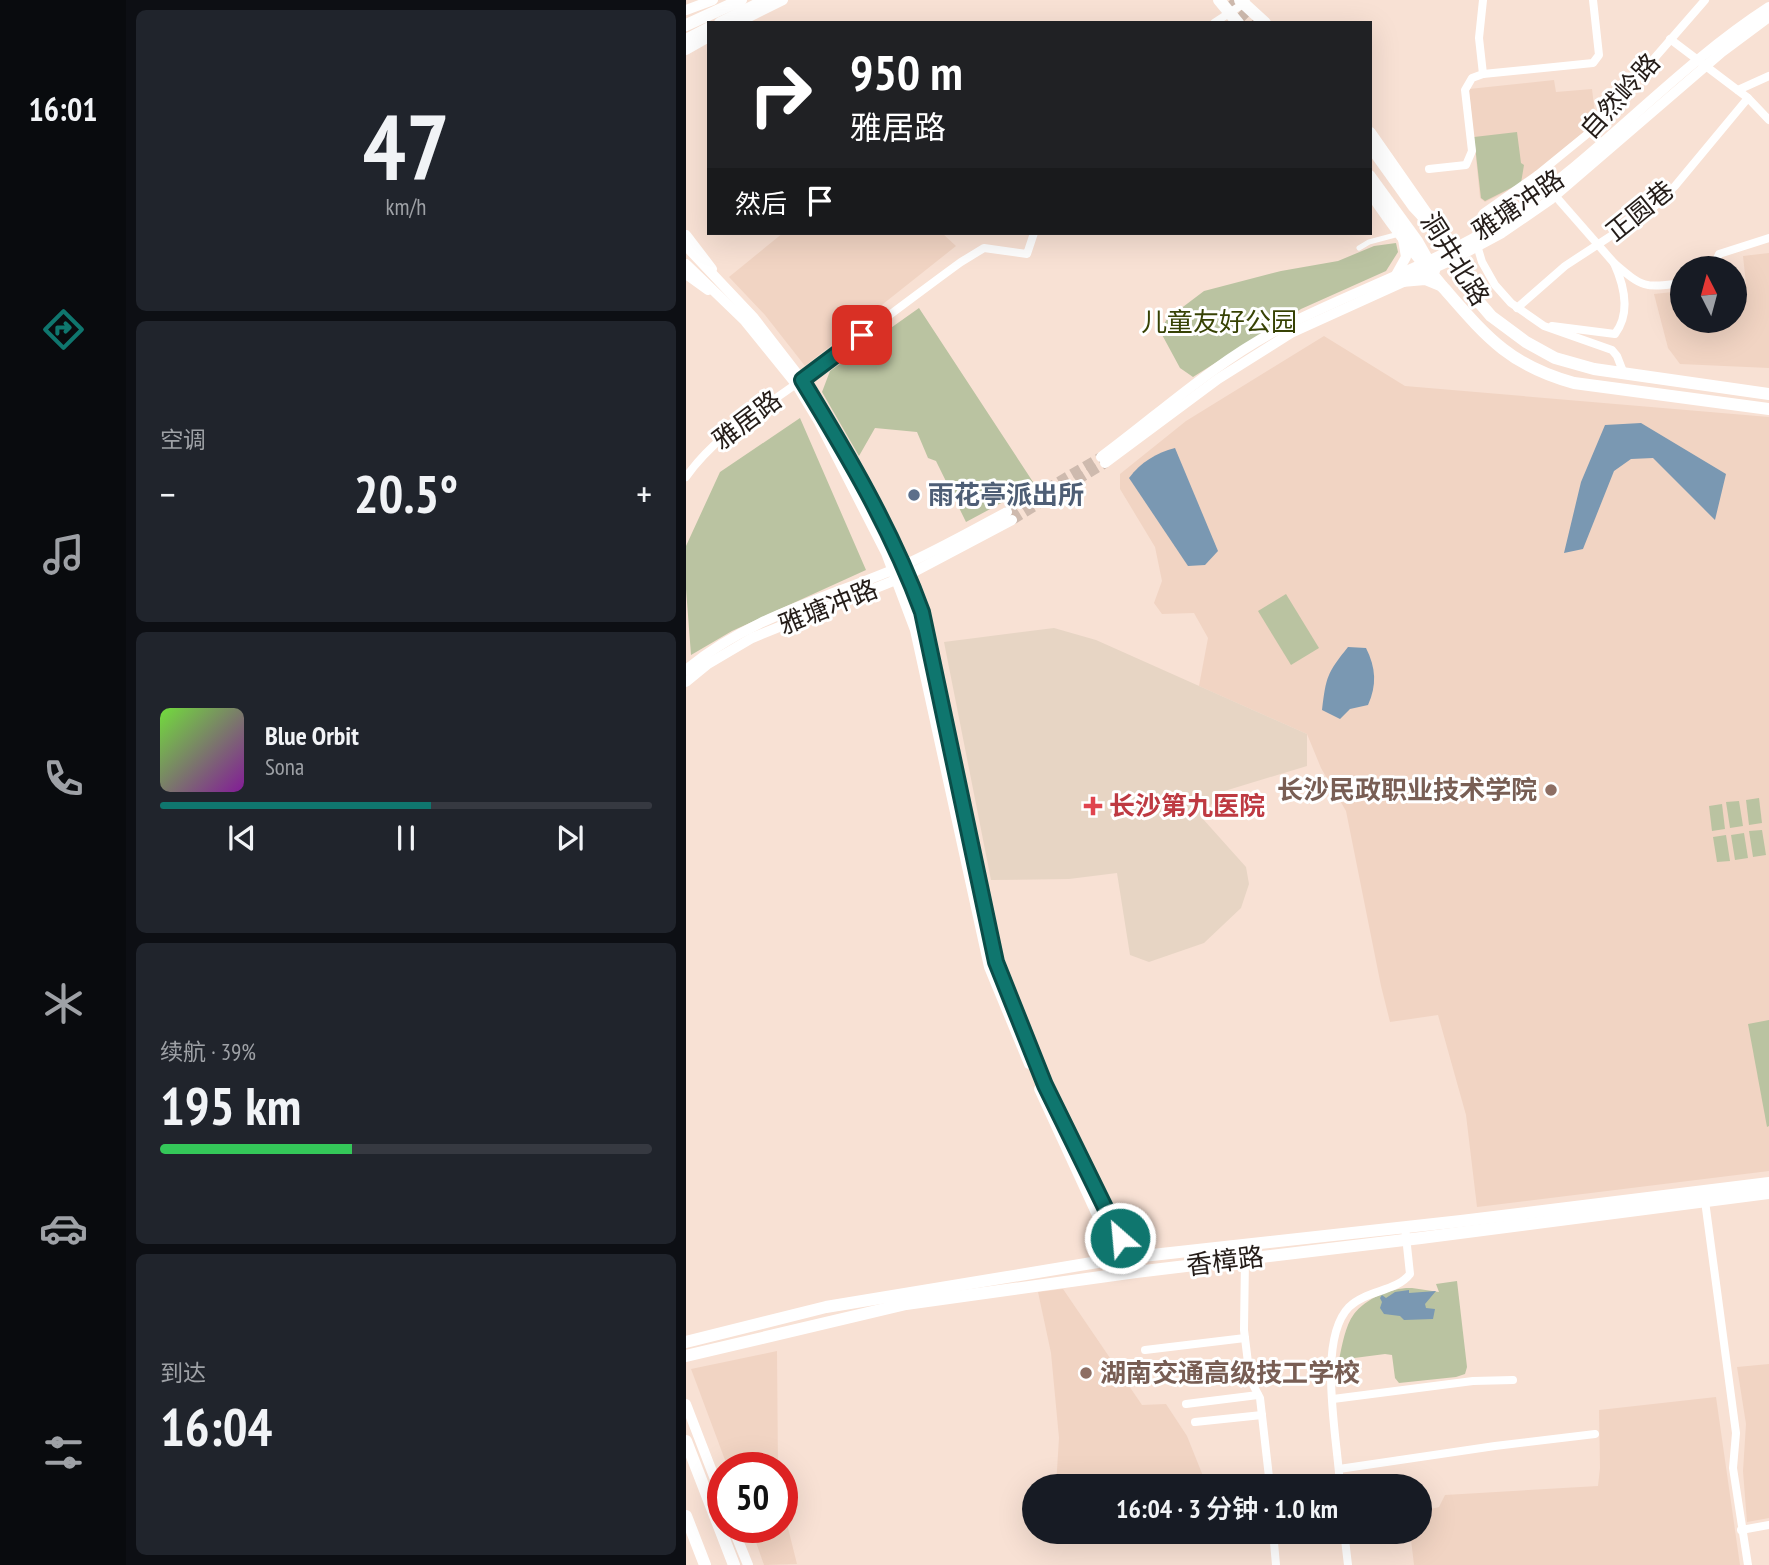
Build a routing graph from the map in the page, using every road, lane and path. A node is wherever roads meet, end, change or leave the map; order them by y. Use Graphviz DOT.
graph roads {
  1 [pos="713,0"];
  2 [pos="741,0"];
  3 [pos="766,0"];
  4 [pos="783,0"];
  5 [pos="1219,0"];
  6 [pos="1483,0"];
  7 [pos="1592,0"];
  8 [pos="1705,0"];
  9 [pos="1244,1"];
  10 [pos="1769,7"];
  11 [pos="686,10"];
  12 [pos="1769,17"];
  13 [pos="1234,18"];
  14 [pos="724,21"];
  15 [pos="741,21"];
  16 [pos="1263,21"];
  17 [pos="686,25"];
  18 [pos="707,29"];
  19 [pos="707,38"];
  20 [pos="1670,39"];
  21 [pos="686,40"];
  22 [pos="686,50"];
  23 [pos="1702,63"];
  24 [pos="1483,74"];
  25 [pos="1769,75"];
  26 [pos="1738,90"];
  27 [pos="1748,98"];
  28 [pos="1769,120"];
  29 [pos="1372,136"];
  30 [pos="1372,150"];
  31 [pos="1429,169"];
  32 [pos="1537,176"];
  33 [pos="1372,178"];
  34 [pos="1551,192"];
  35 [pos="1372,194"];
  36 [pos="1438,234"];
  37 [pos="686,235"];
  38 [pos="1033,235"];
  39 [pos="1401,235"];
  40 [pos="1477,235"];
  41 [pos="1769,238"];
  42 [pos="1598,245"];
  43 [pos="686,246"];
  44 [pos="1477,246"];
  45 [pos="1359,248"];
  46 [pos="1450,255"];
  47 [pos="1718,256"];
  48 [pos="1614,263"];
  49 [pos="686,264"];
  50 [pos="1428,265"];
  51 [pos="686,274"];
  52 [pos="1399,278"];
  53 [pos="1670,285"];
  54 [pos="1444,288"];
  55 [pos="725,295"];
  56 [pos="1519,306"];
  57 [pos="1624,374"];
  58 [pos="799,382"];
  59 [pos="1766,393"];
  60 [pos="1769,409"];
  61 [pos="1103,460"];
  62 [pos="686,477"];
  63 [pos="1009,516"];
  64 [pos="907,570"];
  65 [pos="895,575"];
  66 [pos="686,670"];
  67 [pos="686,682"];
  68 [pos="1769,1183"];
  69 [pos="1769,1193"];
  70 [pos="1705,1201"];
  71 [pos="1406,1233"];
  72 [pos="1130,1257"];
  73 [pos="1245,1258"];
  74 [pos="1116,1259"];
  75 [pos="1130,1273"];
  76 [pos="1245,1338"];
  77 [pos="686,1342"];
  78 [pos="1145,1350"];
  79 [pos="686,1356"];
  80 [pos="1513,1380"];
  81 [pos="1258,1395"];
  82 [pos="1333,1399"];
  83 [pos="686,1404"];
  84 [pos="1186,1404"];
  85 [pos="1262,1415"];
  86 [pos="1195,1422"];
  87 [pos="1595,1434"];
  88 [pos="686,1441"];
  89 [pos="707,1458"];
  90 [pos="1339,1469"];
  91 [pos="1268,1474"];
  92 [pos="1339,1474"];
  93 [pos="686,1516"];
  94 [pos="1769,1525"];
  95 [pos="1741,1530"];
  96 [pos="739,1543"];
  97 [pos="1274,1544"];
  98 [pos="1345,1544"];
  99 [pos="705,1565"];
  100 [pos="734,1565"];
  101 [pos="748,1565"];
  102 [pos="1276,1565"];
  103 [pos="1348,1565"];
  104 [pos="1748,1565"];
  1 -- 11 [label="main road"];
  2 -- 17 [label="main road"];
  3 -- 14 [label="main road"];
  4 -- 15 [label="main road"];
  5 -- 13 [label="main road"];
  6 -- 24 [label="street"];
  7 -- 24 [label="street"];
  8 -- 20 [label="street, 自然岭路"];
  9 -- 13 [label="street"];
  9 -- 16 [label="main road"];
  10 -- 23 [label="street, 雅塘冲路"];
  12 -- 23 [label="street, 雅塘冲路"];
  18 -- 21 [label="main road"];
  19 -- 22 [label="main road"];
  20 -- 23 [label="street"];
  20 -- 32 [label="street, 自然岭路"];
  23 -- 26 [label="street"];
  23 -- 34 [label="street, 雅塘冲路"];
  24 -- 31 [label="street"];
  25 -- 26 [label="street"];
  26 -- 27 [label="street"];
  27 -- 28 [label="street"];
  27 -- 42 [label="street, 正圆巷"];
  29 -- 36 [label="main road, 洞井北路"];
  30 -- 36 [label="main road"];
  32 -- 34 [label="street"];
  32 -- 40 [label="street, 自然岭路"];
  33 -- 50 [label="main road"];
  34 -- 40 [label="street, 雅塘冲路"];
  34 -- 42 [label="street"];
  34 -- 44 [label="street, 雅塘冲路"];
  35 -- 39 [label="main road, 洞井北路"];
  36 -- 46 [label="main road, 洞井北路"];
  37 -- 55 [label="street"];
  38 -- 58 [label="street, 雅居路"];
  39 -- 45 [label="street"];
  39 -- 50 [label="main road, 洞井北路"];
  39 -- 52 [label="main road"];
  40 -- 44 [label="street, 自然岭路"];
  40 -- 46 [label="street, 雅塘冲路"];
  41 -- 47 [label="street"];
  42 -- 48 [label="street"];
  42 -- 56 [label="street, 正圆巷"];
  43 -- 55 [label="main road"];
  44 -- 46 [label="street, 雅塘冲路"];
  44 -- 56 [label="street, 自然岭路"];
  46 -- 50 [label="street, 雅塘冲路"];
  46 -- 57 [label="main road, 洞井北路"];
  48 -- 53 [label="street"];
  48 -- 56 [label="street"];
  49 -- 55 [label="main road"];
  50 -- 52 [label="street, 雅塘冲路"];
  50 -- 54 [label="main road, 洞井北路"];
  51 -- 55 [label="street"];
  52 -- 54 [label="main road"];
  52 -- 61 [label="street, 雅塘冲路"];
  54 -- 60 [label="main road, 洞井北路"];
  55 -- 58 [label="main road"];
  56 -- 57 [label="street, 自然岭路"];
  57 -- 59 [label="main road, 洞井北路"];
  58 -- 62 [label="street, 雅居路"];
  58 -- 64 [label="main road"];
  58 -- 65 [label="main road"];
  63 -- 64 [label="street, 雅塘冲路"];
  64 -- 65 [label="street, 雅塘冲路"];
  64 -- 72 [label="main road"];
  65 -- 66 [label="street, 雅塘冲路"];
  65 -- 67 [label="street, 雅塘冲路"];
  65 -- 74 [label="main road"];
  68 -- 71 [label="main road, 香樟路"];
  69 -- 70 [label="main road, 香樟路"];
  70 -- 71 [label="main road, 香樟路"];
  70 -- 95 [label="street"];
  71 -- 72 [label="main road, 香樟路"];
  71 -- 73 [label="main road, 香樟路"];
  71 -- 82 [label="street"];
  72 -- 74 [label="main road, 香樟路"];
  72 -- 75 [label="main road"];
  73 -- 75 [label="main road, 香樟路"];
  73 -- 76 [label="street"];
  74 -- 75 [label="main road"];
  74 -- 77 [label="main road, 香樟路"];
  75 -- 79 [label="main road, 香樟路"];
  76 -- 78 [label="street"];
  76 -- 81 [label="street"];
  80 -- 82 [label="street"];
  81 -- 84 [label="street"];
  81 -- 85 [label="street"];
  82 -- 90 [label="street"];
  83 -- 89 [label="street"];
  85 -- 86 [label="street"];
  85 -- 91 [label="street"];
  87 -- 90 [label="street"];
  88 -- 100 [label="main road"];
  90 -- 92 [label="street"];
  93 -- 99 [label="main road"];
  94 -- 95 [label="street"];
  95 -- 104 [label="street"];
  96 -- 101 [label="street"];
  97 -- 102 [label="street"];
  98 -- 103 [label="street"];
}
